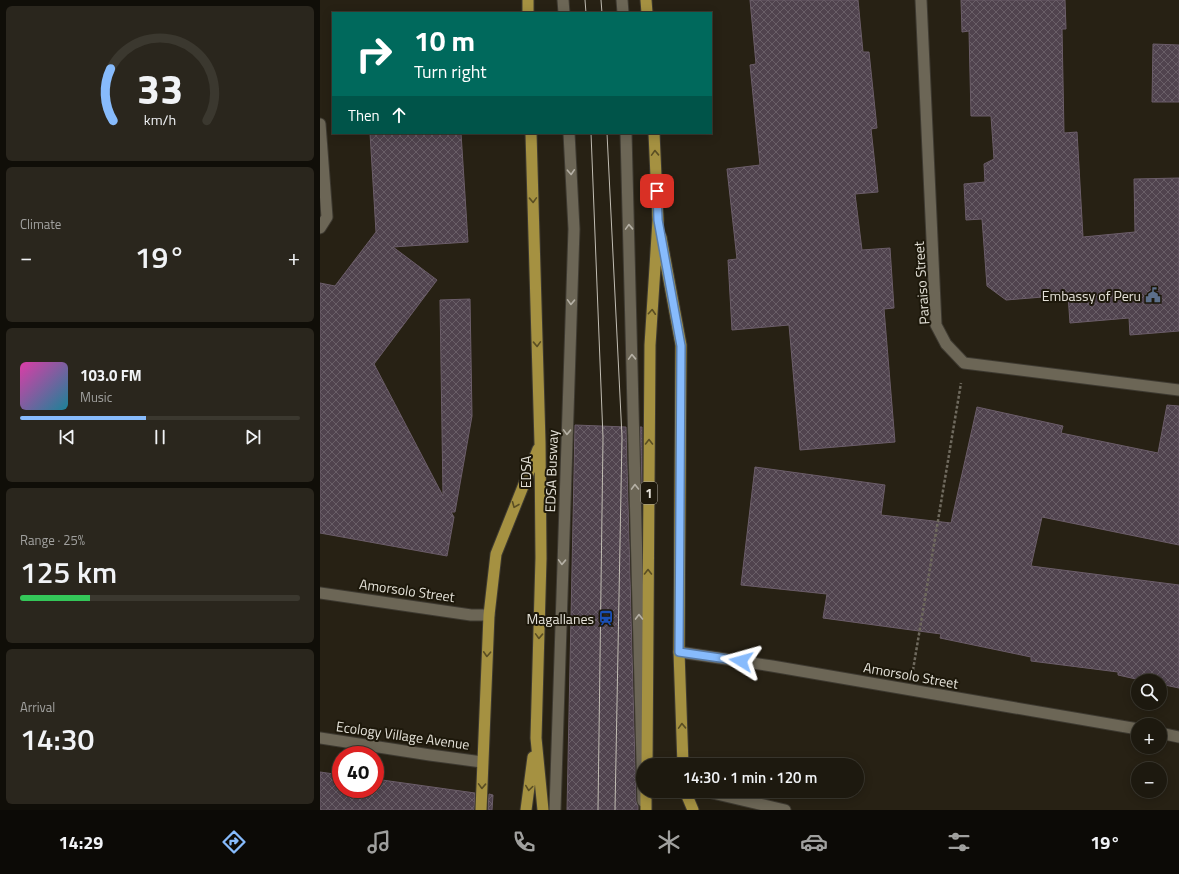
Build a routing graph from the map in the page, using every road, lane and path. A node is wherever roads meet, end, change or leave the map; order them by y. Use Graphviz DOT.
graph roads {
  1 [pos="528,0"];
  2 [pos="563,0"];
  3 [pos="622,0"];
  4 [pos="646,0"];
  5 [pos="921,0"];
  6 [pos="528,12"];
  7 [pos="564,12"];
  8 [pos="623,12"];
  9 [pos="647,12"];
  10 [pos="320,124"];
  11 [pos="531,134"];
  12 [pos="569,134"];
  13 [pos="626,134"];
  14 [pos="654,134"];
  15 [pos="658,220"];
  16 [pos="320,228"];
  17 [pos="964,363"];
  18 [pos="1179,390"];
  19 [pos="540,443"];
  20 [pos="320,593"];
  21 [pos="489,615"];
  22 [pos="679,652"];
  23 [pos="910,690"];
  24 [pos="1131,729"];
  25 [pos="1167,734"];
  26 [pos="1179,737"];
  27 [pos="320,738"];
  28 [pos="536,738"];
  29 [pos="646,758"];
  30 [pos="683,758"];
  31 [pos="482,762"];
  32 [pos="646,798"];
  33 [pos="684,798"];
  34 [pos="687,798"];
  35 [pos="734,798"];
  36 [pos="481,810"];
  37 [pos="526,810"];
  38 [pos="543,810"];
  39 [pos="555,810"];
  40 [pos="645,810"];
  41 [pos="683,810"];
  42 [pos="693,810"];
  43 [pos="785,810"];
  1 -- 6 [label="highway"];
  2 -- 7 [label="street"];
  3 -- 8 [label="street"];
  4 -- 9 [label="highway"];
  5 -- 17 [label="street, Paraiso Street"];
  10 -- 16 [label="street"];
  11 -- 19 [label="highway, EDSA, one-way"];
  12 -- 39 [label="street, EDSA Busway, one-way"];
  40 -- 13 [label="street, one-way"];
  15 -- 14 [label="highway, 1, one-way"];
  15 -- 22 [label="highway"];
  29 -- 15 [label="highway, 1, one-way"];
  17 -- 18 [label="street"];
  17 -- 23 [label="path"];
  19 -- 21 [label="highway, one-way"];
  19 -- 28 [label="highway, EDSA, one-way"];
  20 -- 21 [label="street, Amorsolo Street"];
  21 -- 31 [label="highway, one-way"];
  22 -- 23 [label="street, Amorsolo Street"];
  30 -- 22 [label="highway, one-way"];
  23 -- 24 [label="street, Amorsolo Street"];
  25 -- 26 [label="street"];
  27 -- 31 [label="street, Ecology Village Avenue"];
  28 -- 37 [label="highway, one-way"];
  28 -- 38 [label="highway, EDSA"];
  31 -- 36 [label="highway, one-way"];
  32 -- 40 [label="highway"];
  33 -- 41 [label="highway"];
  34 -- 42 [label="highway"];
  35 -- 43 [label="street"];
}
